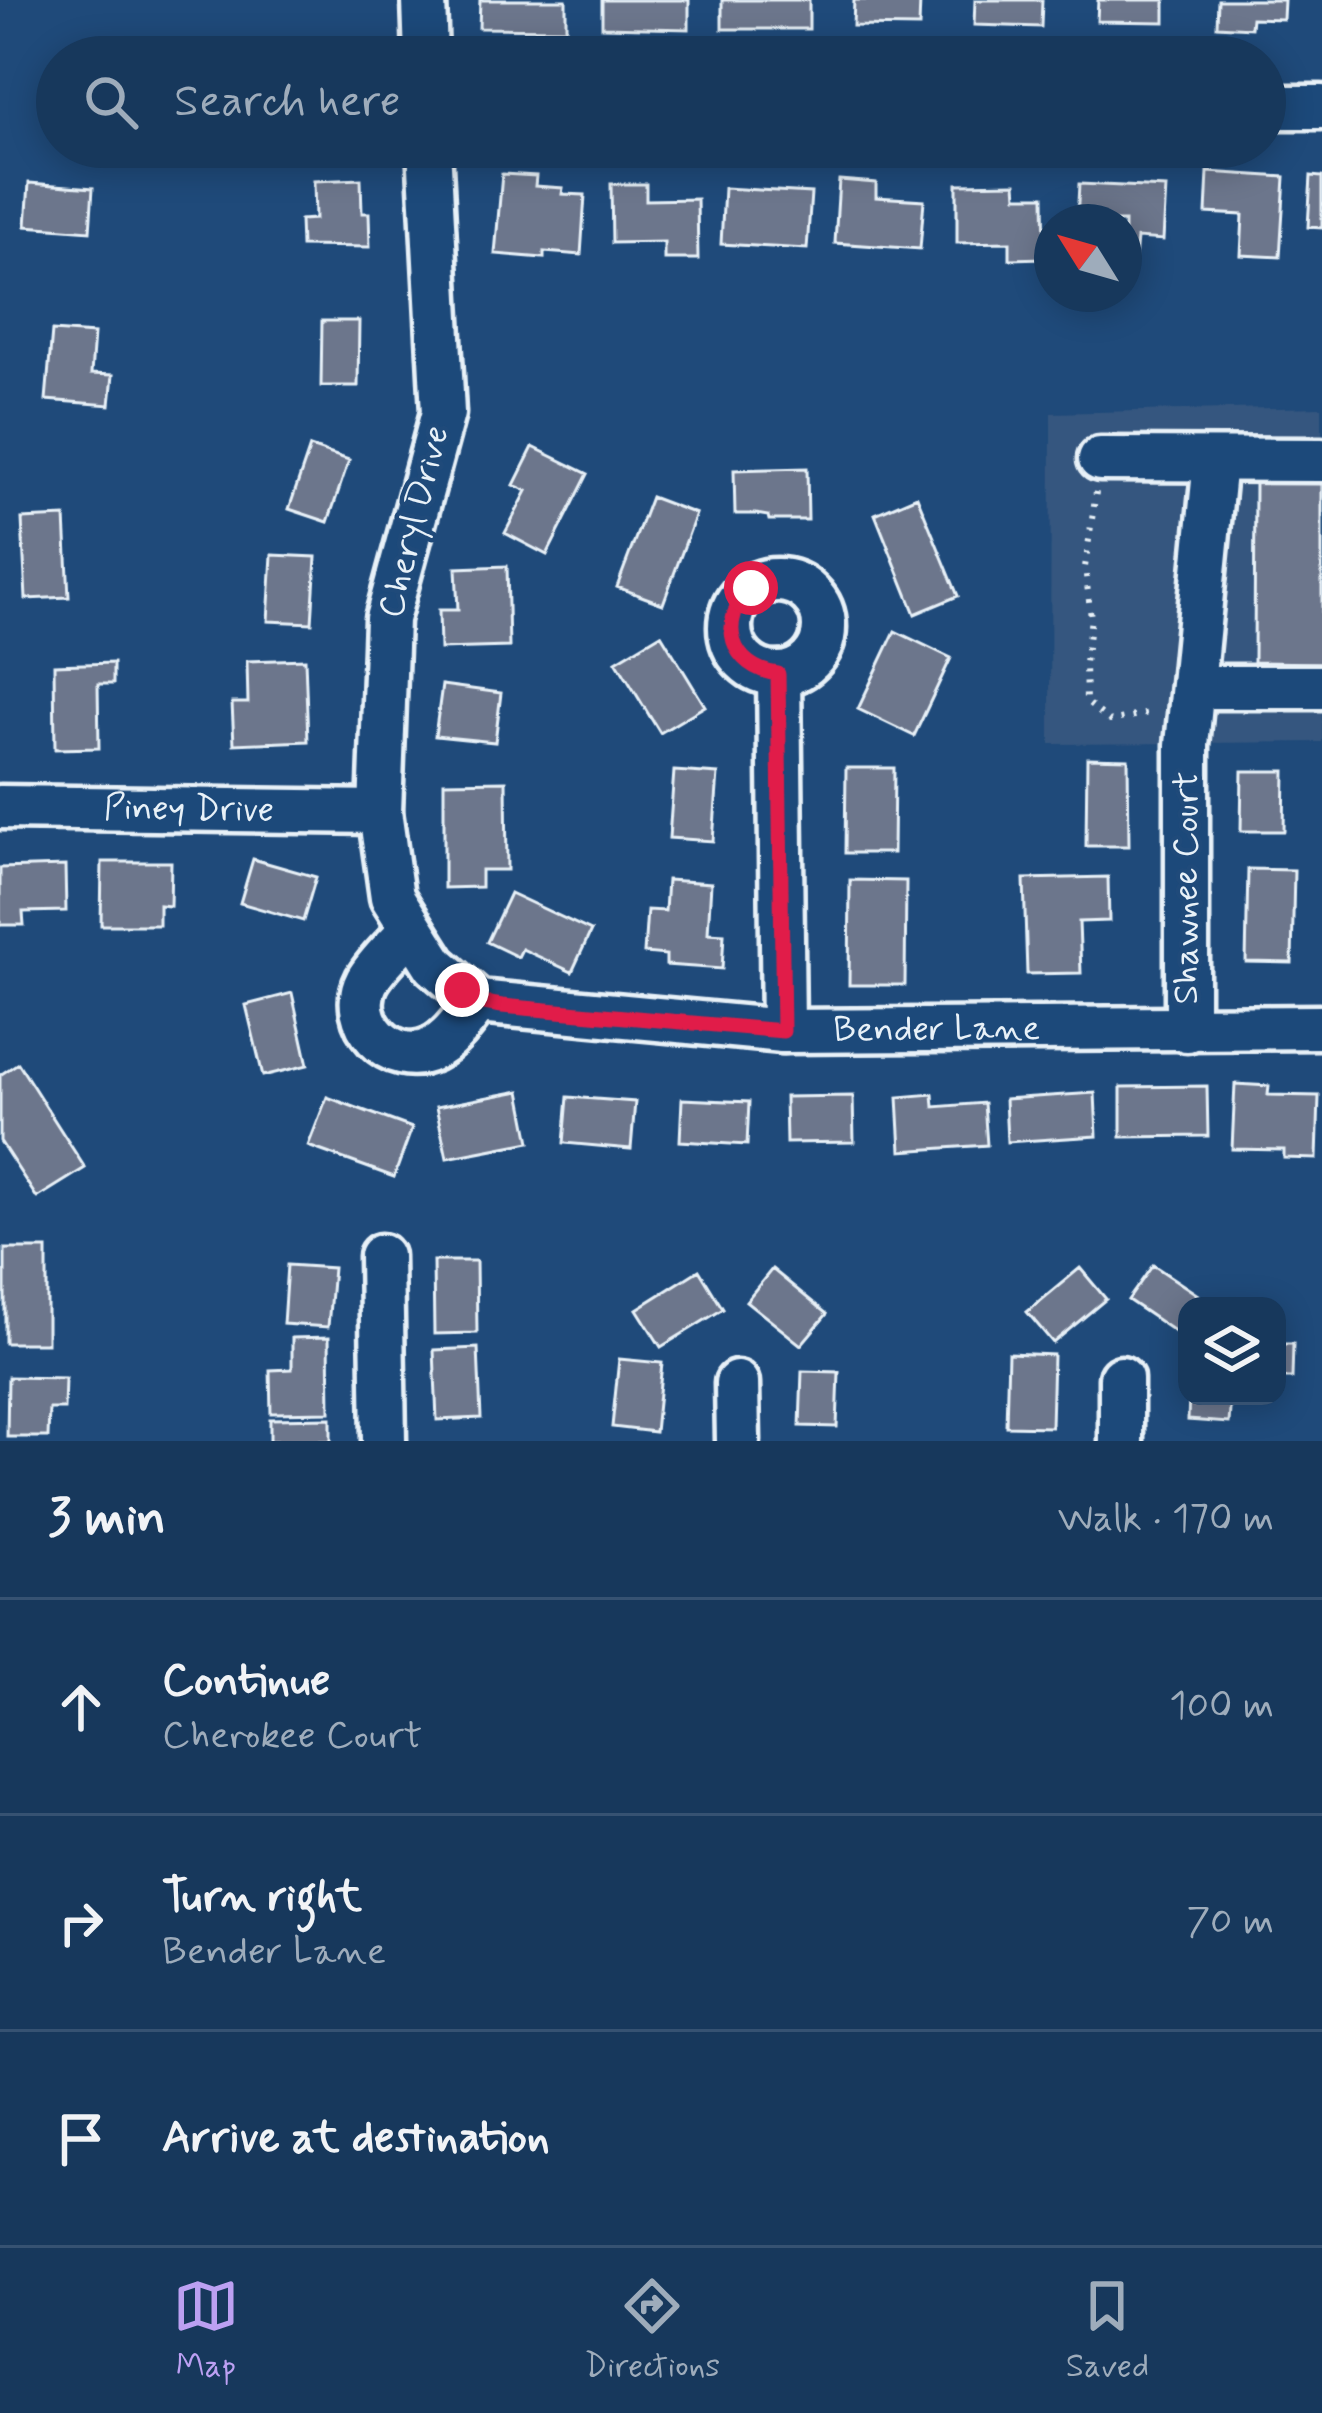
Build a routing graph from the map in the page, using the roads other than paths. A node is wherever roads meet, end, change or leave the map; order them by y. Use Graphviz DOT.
graph roads {
  1 [pos="424,0"];
  2 [pos="425,36"];
  3 [pos="1286,107"];
  4 [pos="1322,107"];
  5 [pos="430,168"];
  6 [pos="1100,459"];
  7 [pos="1215,460"];
  8 [pos="1322,460"];
  9 [pos="778,674"];
  10 [pos="1194,687"];
  11 [pos="1322,687"];
  12 [pos="0,807"];
  13 [pos="380,812"];
  14 [pos="401,914"];
  15 [pos="478,1002"];
  16 [pos="1322,1027"];
  17 [pos="1186,1030"];
  18 [pos="783,1031"];
  19 [pos="381,1256"];
  20 [pos="1121,1378"];
  21 [pos="737,1383"];
  22 [pos="384,1441"];
  23 [pos="738,1441"];
  24 [pos="1121,1441"];
  1 -- 2 [label="street"];
  3 -- 4 [label="street"];
  5 -- 13 [label="street, Cheryl Drive"];
  6 -- 7 [label="street"];
  7 -- 8 [label="street"];
  7 -- 10 [label="street, Shawnee Court"];
  9 -- 18 [label="street"];
  10 -- 11 [label="street"];
  10 -- 17 [label="street, Shawnee Court"];
  12 -- 13 [label="street, Piney Drive"];
  13 -- 14 [label="street, Cheryl Drive"];
  14 -- 15 [label="street"];
  14 -- 15 [label="street"];
  15 -- 18 [label="street, Bender Lane"];
  16 -- 17 [label="street, Bender Lane"];
  17 -- 18 [label="street, Bender Lane"];
  19 -- 22 [label="street"];
  20 -- 24 [label="street"];
  21 -- 23 [label="street"];
}
